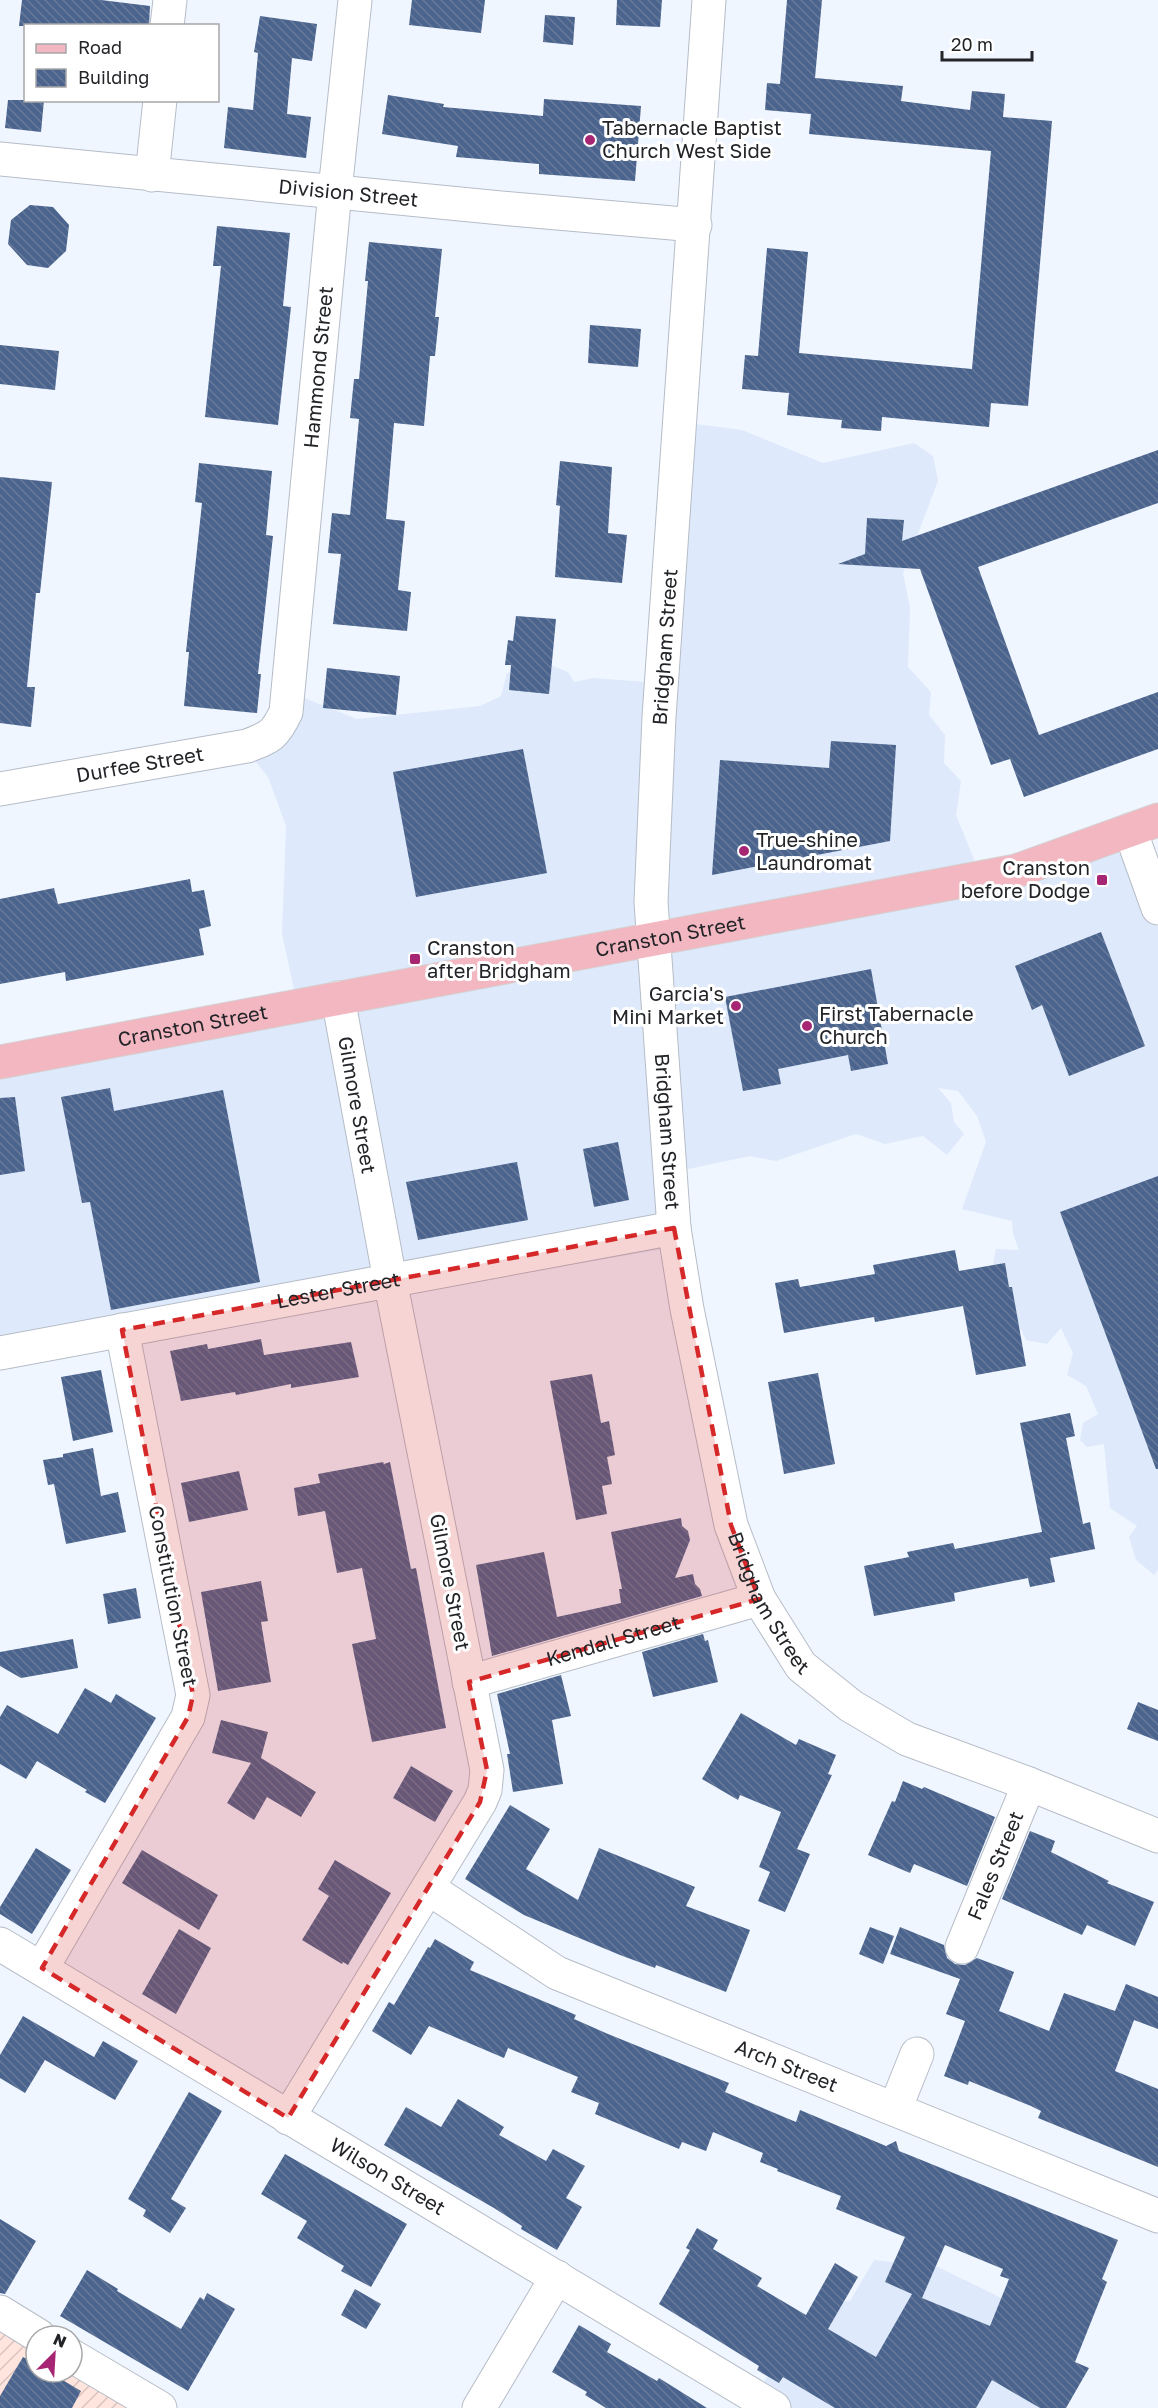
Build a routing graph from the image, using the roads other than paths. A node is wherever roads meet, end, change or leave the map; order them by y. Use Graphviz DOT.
graph roads {
  1 [pos="170,0"];
  2 [pos="355,0"];
  3 [pos="709,0"];
  4 [pos="167,24"];
  5 [pos="160,102"];
  6 [pos="0,159"];
  7 [pos="152,175"];
  8 [pos="335,191"];
  9 [pos="695,225"];
  10 [pos="277,731"];
  11 [pos="0,789"];
  12 [pos="1144,825"];
  13 [pos="1158,908"];
  14 [pos="654,937"];
  15 [pos="338,998"];
  16 [pos="0,1062"];
  17 [pos="674,1228"];
  18 [pos="390,1280"];
  19 [pos="122,1330"];
  20 [pos="0,1353"];
  21 [pos="759,1599"];
  22 [pos="469,1682"];
  23 [pos="1029,1784"];
  24 [pos="1158,1836"];
  25 [pos="428,1888"];
  26 [pos="0,1944"];
  27 [pos="962,1947"];
  28 [pos="42,1968"];
  29 [pos="917,2054"];
  30 [pos="895,2109"];
  31 [pos="288,2118"];
  32 [pos="1158,2216"];
  33 [pos="557,2277"];
  34 [pos="0,2313"];
  35 [pos="24,2327"];
  36 [pos="84,2363"];
  37 [pos="160,2408"];
  38 [pos="479,2408"];
  39 [pos="774,2408"];
  1 -- 4 [label="street"];
  2 -- 8 [label="street, Hammond Street"];
  3 -- 9 [label="street, Bridgham Street"];
  5 -- 7 [label="street"];
  6 -- 7 [label="street, Division Street"];
  7 -- 8 [label="street, Division Street"];
  8 -- 9 [label="street, Division Street"];
  8 -- 10 [label="street, Hammond Street"];
  9 -- 14 [label="street, Bridgham Street"];
  10 -- 11 [label="street, Durfee Street"];
  12 -- 13 [label="street"];
  12 -- 14 [label="main road, Cranston Street"];
  14 -- 15 [label="main road, Cranston Street"];
  14 -- 17 [label="street, Bridgham Street"];
  15 -- 16 [label="main road, Cranston Street"];
  15 -- 18 [label="street, Gilmore Street"];
  17 -- 18 [label="street, Lester Street"];
  17 -- 21 [label="street, Bridgham Street"];
  18 -- 19 [label="street, Lester Street"];
  18 -- 22 [label="street, Gilmore Street"];
  19 -- 20 [label="street, Lester Street"];
  19 -- 28 [label="street, Constitution Street"];
  21 -- 22 [label="street, Kendall Street"];
  21 -- 23 [label="street, Bridgham Street"];
  22 -- 25 [label="street, Gilmore Street"];
  23 -- 24 [label="street, Bridgham Street"];
  23 -- 27 [label="street, Fales Street"];
  25 -- 30 [label="street, Arch Street"];
  25 -- 31 [label="street, Gilmore Street"];
  26 -- 28 [label="street, Wilson Street"];
  28 -- 31 [label="street, Wilson Street"];
  29 -- 30 [label="street"];
  30 -- 32 [label="street, Arch Street"];
  31 -- 33 [label="street, Wilson Street"];
  33 -- 38 [label="street"];
  33 -- 39 [label="street, Wilson Street"];
  34 -- 35 [label="street"];
  36 -- 37 [label="street"];
}
